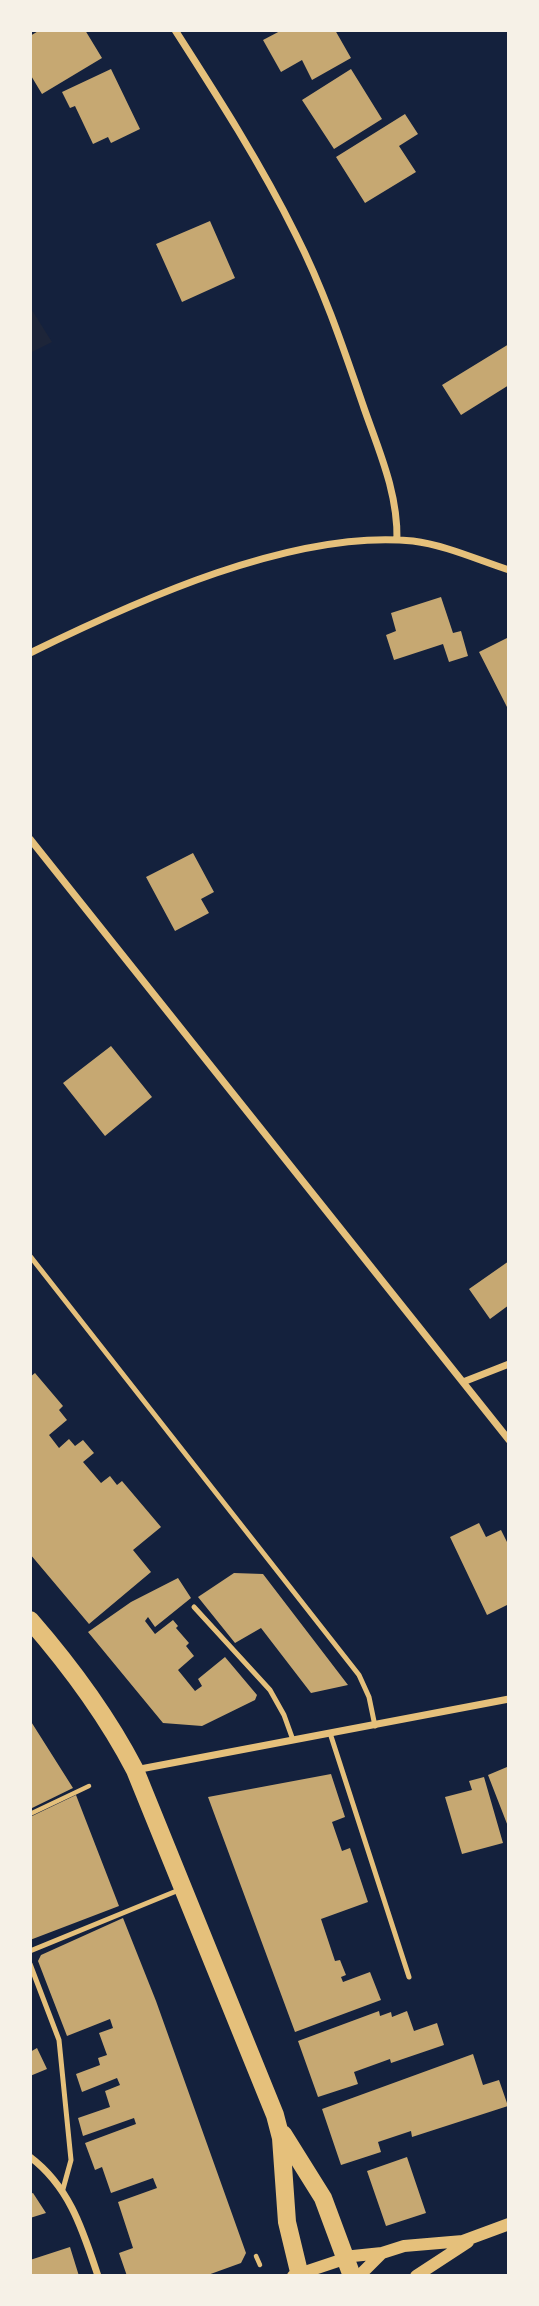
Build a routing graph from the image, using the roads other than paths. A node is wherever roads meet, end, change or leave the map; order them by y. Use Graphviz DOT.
graph roads {
  1 [pos="175,30"];
  2 [pos="397,540"];
  3 [pos="509,570"];
  4 [pos="30,653"];
  5 [pos="30,839"];
  6 [pos="30,1256"];
  7 [pos="509,1364"];
  8 [pos="463,1382"];
  9 [pos="509,1440"];
  10 [pos="194,1607"];
  11 [pos="30,1620"];
  12 [pos="509,1699"];
  13 [pos="375,1726"];
  14 [pos="331,1733"];
  15 [pos="292,1740"];
  16 [pos="135,1770"];
  17 [pos="184,1888"];
  18 [pos="30,1951"];
  19 [pos="30,1964"];
  20 [pos="409,1978"];
  21 [pos="275,2115"];
  22 [pos="30,2157"];
  23 [pos="62,2189"];
  24 [pos="509,2224"];
  25 [pos="481,2235"];
  26 [pos="382,2253"];
  27 [pos="342,2260"];
  28 [pos="297,2275"];
  29 [pos="98,2276"];
  30 [pos="333,2276"];
  31 [pos="352,2276"];
  32 [pos="359,2276"];
  33 [pos="416,2276"];
  1 -- 2 [label="street"];
  2 -- 3 [label="street"];
  2 -- 4 [label="street"];
  5 -- 8 [label="street"];
  6 -- 13 [label="lane"];
  7 -- 8 [label="street"];
  8 -- 9 [label="street"];
  10 -- 15 [label="lane"];
  11 -- 16 [label="main road"];
  12 -- 13 [label="street"];
  13 -- 14 [label="street"];
  14 -- 15 [label="street"];
  14 -- 20 [label="lane"];
  15 -- 16 [label="street"];
  16 -- 17 [label="main road"];
  17 -- 18 [label="lane"];
  17 -- 21 [label="main road"];
  19 -- 23 [label="lane"];
  21 -- 27 [label="main road"];
  21 -- 28 [label="main road"];
  22 -- 23 [label="street"];
  23 -- 29 [label="street"];
  24 -- 25 [label="street"];
  25 -- 26 [label="street"];
  25 -- 33 [label="street"];
  26 -- 27 [label="street"];
  26 -- 32 [label="street"];
  27 -- 28 [label="street"];
  27 -- 30 [label="street"];
  27 -- 31 [label="main road"];
}
